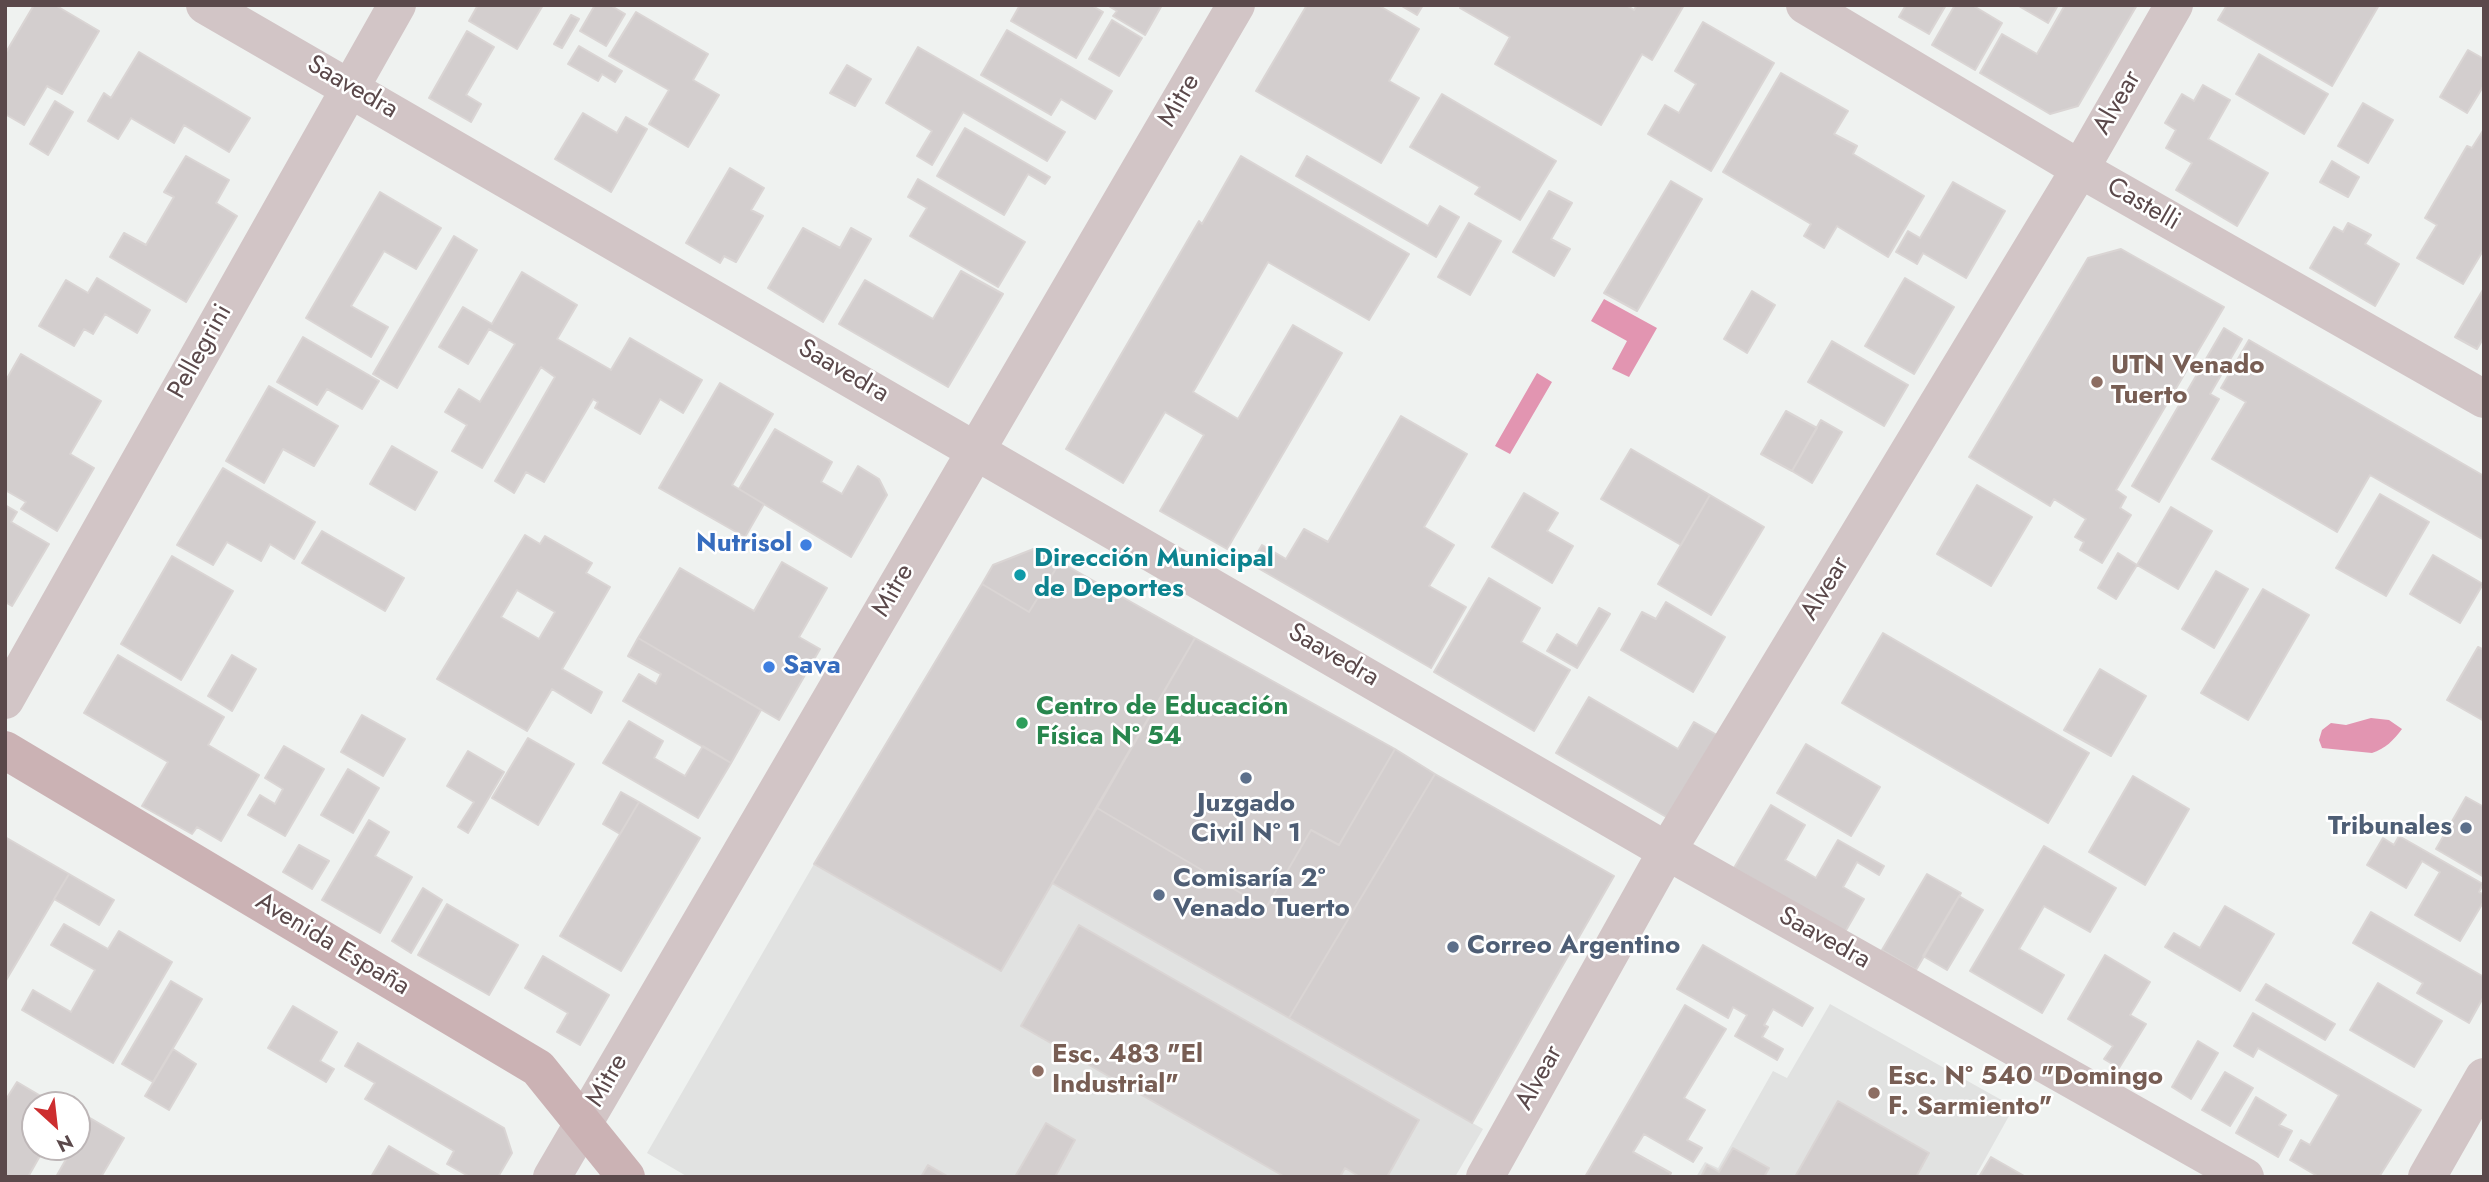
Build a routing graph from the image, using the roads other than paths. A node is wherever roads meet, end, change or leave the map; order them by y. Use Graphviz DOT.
graph roads {
  1 [pos="205,5"];
  2 [pos="397,5"];
  3 [pos="1236,5"];
  4 [pos="1805,5"];
  5 [pos="2174,5"];
  6 [pos="349,87"];
  7 [pos="2080,169"];
  8 [pos="2484,399"];
  9 [pos="977,449"];
  10 [pos="5,699"];
  11 [pos="5,750"];
  12 [pos="1667,851"];
  13 [pos="2484,1077"];
  14 [pos="584,1123"];
  15 [pos="552,1177"];
  16 [pos="626,1177"];
  17 [pos="1485,1177"];
  18 [pos="2245,1177"];
  19 [pos="2427,1177"];
  1 -- 6 [label="street, Saavedra"];
  2 -- 6 [label="street, Pellegrini"];
  3 -- 9 [label="street, Mitre"];
  4 -- 7 [label="street, Castelli"];
  5 -- 7 [label="street, Alvear"];
  6 -- 9 [label="street, Saavedra"];
  6 -- 10 [label="street, Pellegrini"];
  7 -- 8 [label="street, Castelli"];
  7 -- 12 [label="street, Alvear"];
  9 -- 12 [label="street, Saavedra"];
  9 -- 14 [label="street, Mitre"];
  11 -- 14 [label="main road, Avenida España"];
  12 -- 17 [label="street, Alvear"];
  12 -- 18 [label="street, Saavedra"];
  13 -- 19 [label="street"];
  14 -- 15 [label="street, Mitre"];
  14 -- 16 [label="main road, Avenida España"];
}
